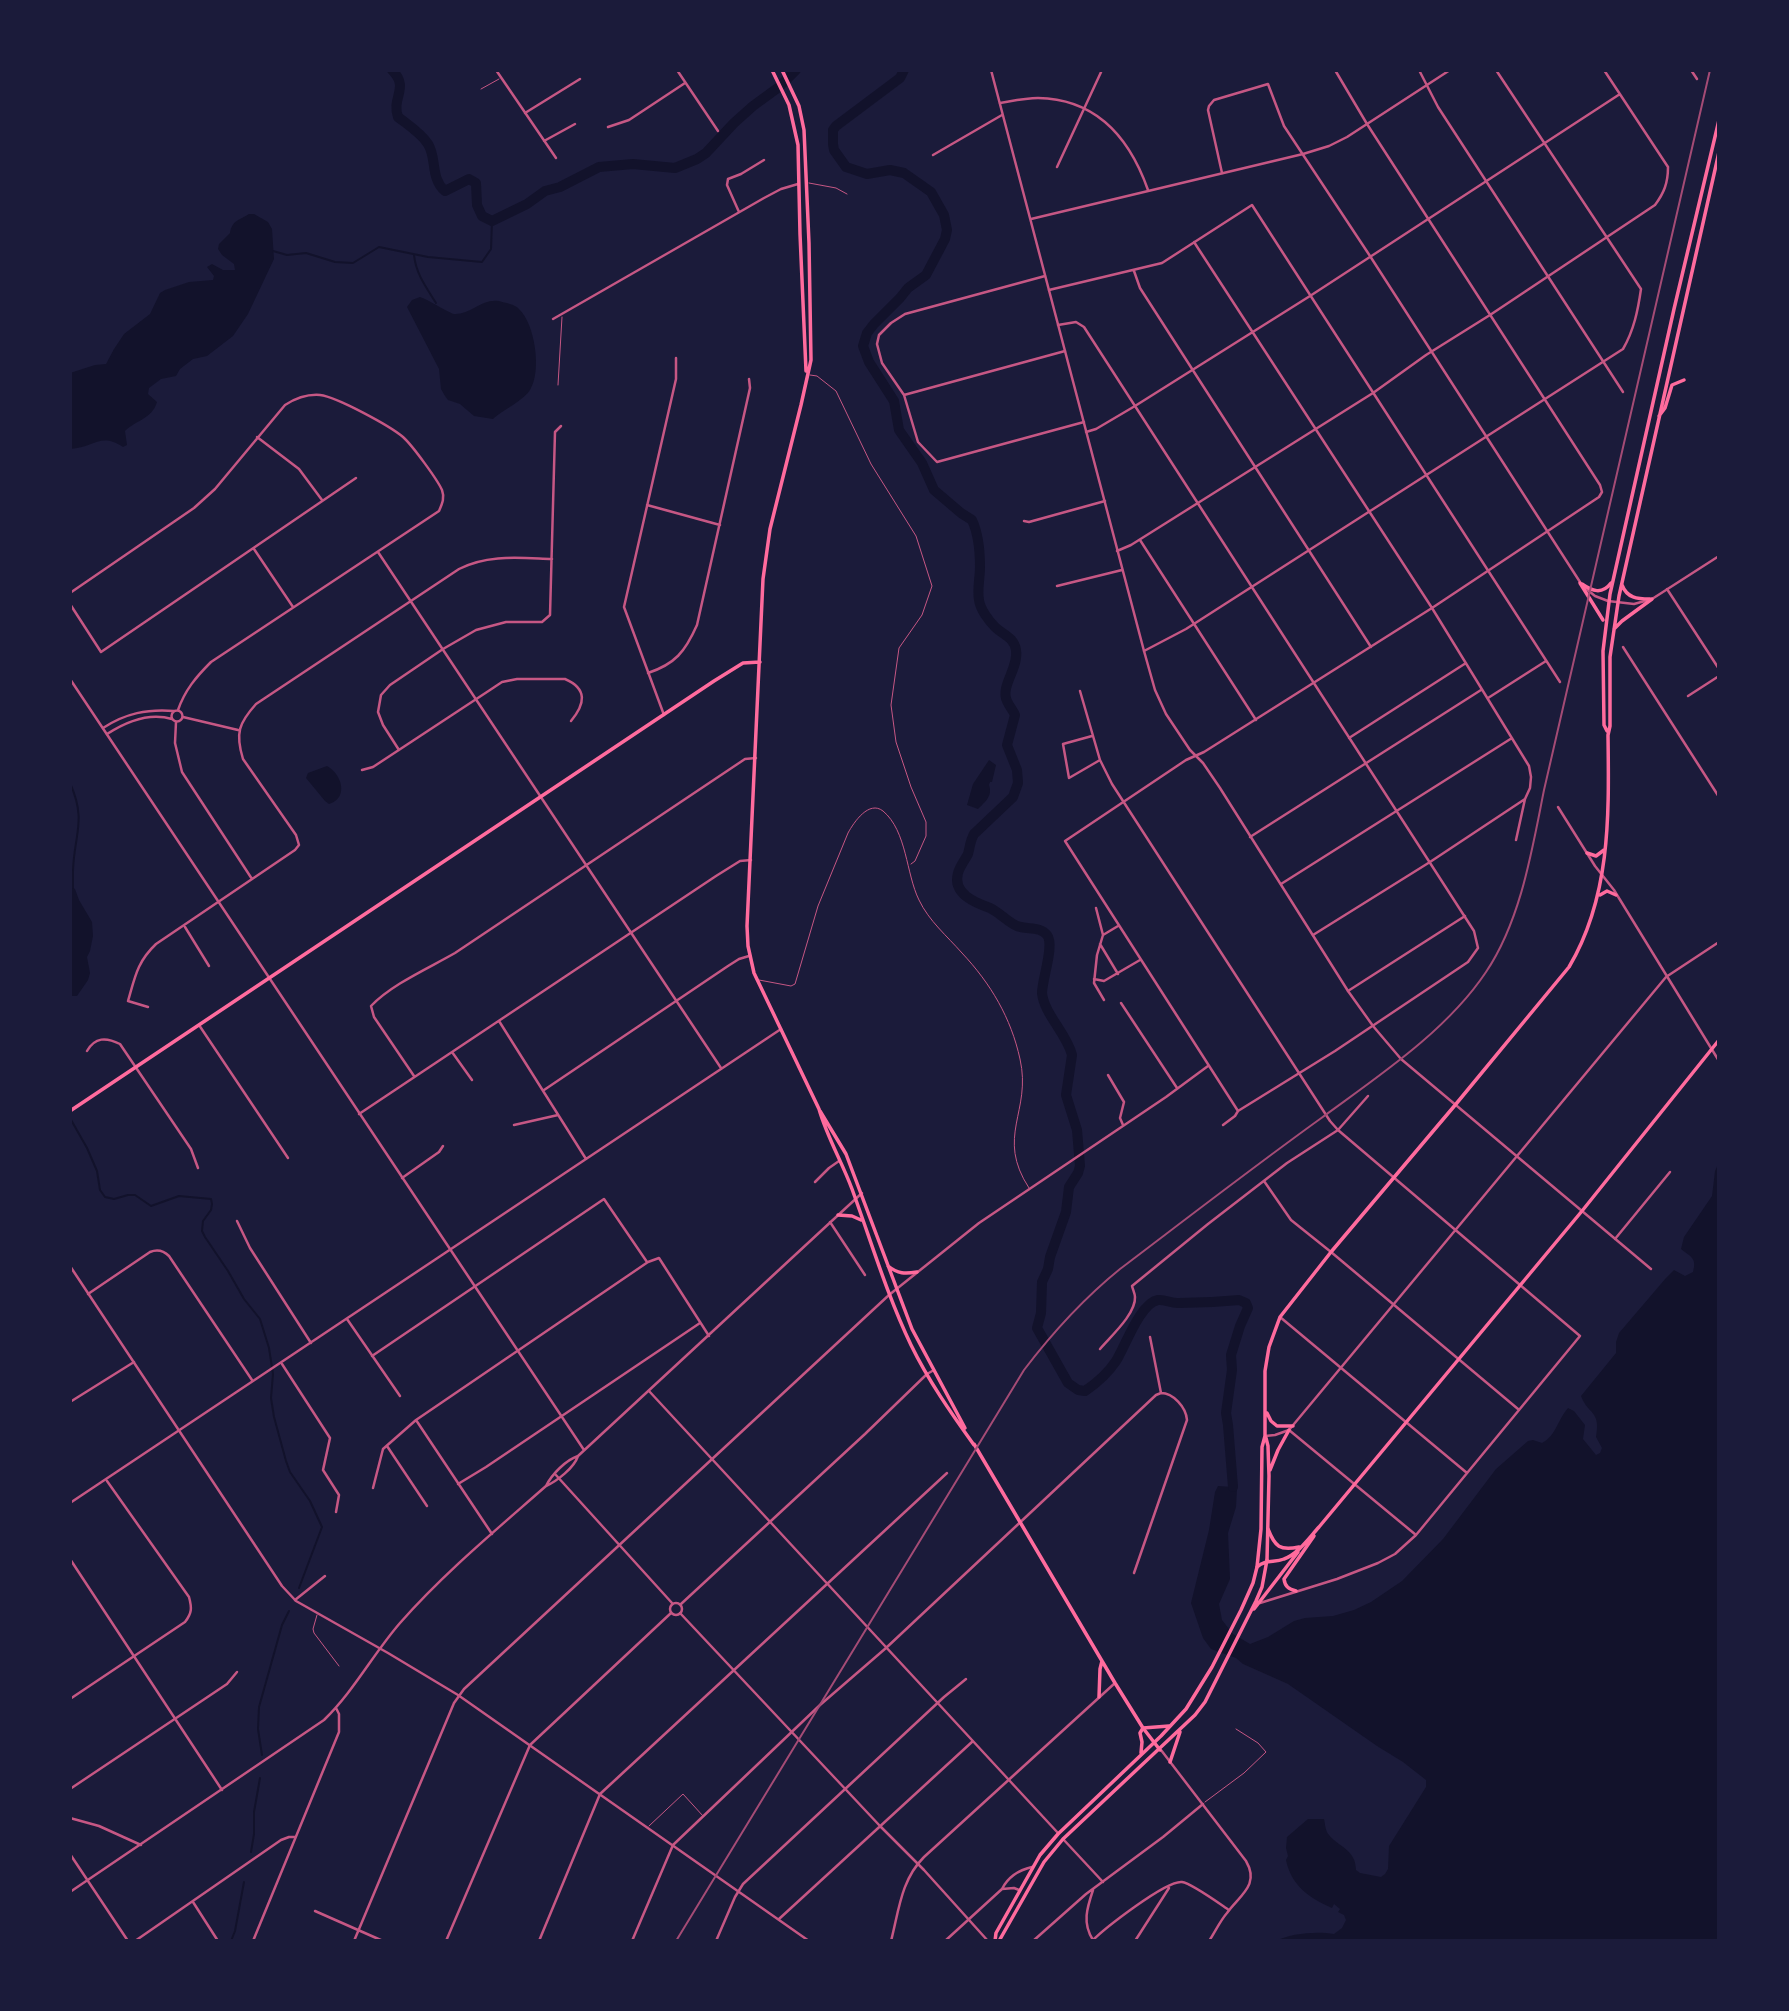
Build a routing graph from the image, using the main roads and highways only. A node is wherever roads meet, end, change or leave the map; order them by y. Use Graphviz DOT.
graph roads {
  1 [pos="772,70"];
  2 [pos="782,70"];
  3 [pos="1719,120"];
  4 [pos="1719,154"];
  5 [pos="807,375"];
  6 [pos="1684,380"];
  7 [pos="1658,418"];
  8 [pos="1612,581"];
  9 [pos="1621,584"];
  10 [pos="1605,625"];
  11 [pos="1612,631"];
  12 [pos="760,662"];
  13 [pos="1608,734"];
  14 [pos="1606,848"];
  15 [pos="1587,853"];
  16 [pos="1616,895"];
  17 [pos="1598,897"];
  18 [pos="1719,1040"];
  19 [pos="819,1110"];
  20 [pos="70,1111"];
  21 [pos="838,1215"];
  22 [pos="861,1220"];
  23 [pos="887,1265"];
  24 [pos="917,1272"];
  25 [pos="1265,1411"];
  26 [pos="1293,1426"];
  27 [pos="1289,1430"];
  28 [pos="1265,1436"];
  29 [pos="974,1445"];
  30 [pos="1269,1476"];
  31 [pos="1319,1527"];
  32 [pos="1268,1529"];
  33 [pos="1301,1547"];
  34 [pos="1267,1560"];
  35 [pos="1257,1567"];
  36 [pos="1296,1591"];
  37 [pos="1250,1614"];
  38 [pos="1102,1661"];
  39 [pos="1099,1697"];
  40 [pos="1171,1726"];
  41 [pos="1143,1728"];
  42 [pos="1180,1731"];
  43 [pos="1154,1742"];
  44 [pos="1160,1749"];
  45 [pos="1140,1755"];
  46 [pos="1170,1762"];
  47 [pos="997,1941"];
  1 -- 5 [label="main road"];
  2 -- 5 [label="main road"];
  3 -- 8 [label="main road"];
  4 -- 7 [label="main road"];
  5 -- 12 [label="main road"];
  6 -- 7 [label="main road"];
  7 -- 9 [label="main road"];
  8 -- 10 [label="main road"];
  8 -- 10 [label="main road"];
  9 -- 11 [label="main road"];
  9 -- 11 [label="main road"];
  10 -- 13 [label="main road"];
  11 -- 13 [label="main road"];
  12 -- 19 [label="main road"];
  12 -- 20 [label="main road"];
  13 -- 14 [label="main road"];
  14 -- 15 [label="main road"];
  14 -- 17 [label="main road"];
  16 -- 17 [label="main road"];
  17 -- 25 [label="main road"];
  18 -- 31 [label="main road"];
  19 -- 22 [label="main road"];
  19 -- 23 [label="main road"];
  21 -- 22 [label="main road"];
  22 -- 29 [label="main road"];
  23 -- 24 [label="main road"];
  23 -- 29 [label="main road"];
  25 -- 26 [label="main road"];
  25 -- 28 [label="main road"];
  27 -- 30 [label="main road"];
  28 -- 30 [label="main road"];
  28 -- 35 [label="main road"];
  29 -- 38 [label="main road"];
  30 -- 32 [label="main road"];
  31 -- 33 [label="main road"];
  31 -- 36 [label="main road"];
  32 -- 33 [label="main road"];
  32 -- 34 [label="main road"];
  33 -- 34 [label="main road"];
  33 -- 37 [label="main road"];
  34 -- 35 [label="main road"];
  34 -- 37 [label="main road"];
  35 -- 40 [label="main road"];
  37 -- 42 [label="main road"];
  38 -- 39 [label="main road"];
  38 -- 41 [label="main road"];
  40 -- 41 [label="main road"];
  40 -- 43 [label="main road"];
  41 -- 43 [label="main road"];
  41 -- 45 [label="main road"];
  42 -- 44 [label="main road"];
  42 -- 46 [label="main road"];
  43 -- 44 [label="main road"];
  43 -- 45 [label="main road"];
  44 -- 47 [label="main road"];
  45 -- 47 [label="main road"];
}
